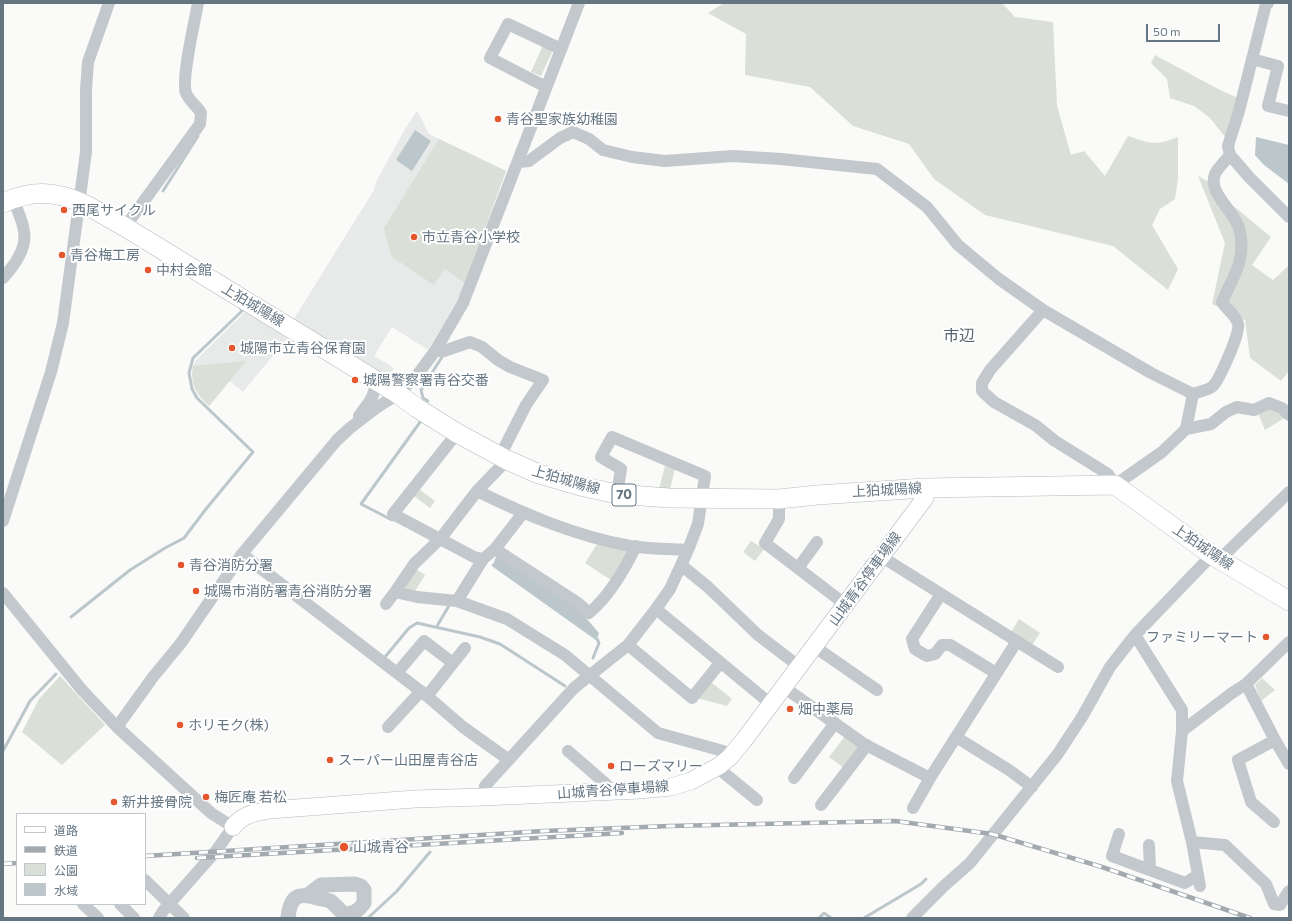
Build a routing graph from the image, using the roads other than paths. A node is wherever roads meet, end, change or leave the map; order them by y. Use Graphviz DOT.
graph roads {
  1 [pos="109,3"];
  2 [pos="198,3"];
  3 [pos="579,3"];
  4 [pos="1267,3"];
  5 [pos="561,49"];
  6 [pos="1252,59"];
  7 [pos="546,87"];
  8 [pos="1289,111"];
  9 [pos="1230,155"];
  10 [pos="518,162"];
  11 [pos="8,201"];
  12 [pos="80,201"];
  13 [pos="1289,217"];
  14 [pos="125,227"];
  15 [pos="3,278"];
  16 [pos="1043,310"];
  17 [pos="435,351"];
  18 [pos="375,380"];
  19 [pos="398,394"];
  20 [pos="1193,394"];
  21 [pos="1289,415"];
  22 [pos="350,428"];
  23 [pos="1186,429"];
  24 [pos="457,433"];
  25 [pos="503,458"];
  26 [pos="8,485"];
  27 [pos="1115,485"];
  28 [pos="925,488"];
  29 [pos="478,491"];
  30 [pos="1289,492"];
  31 [pos="617,494"];
  32 [pos="702,498"];
  33 [pos="779,499"];
  34 [pos="522,513"];
  35 [pos="3,521"];
  36 [pos="441,538"];
  37 [pos="817,542"];
  38 [pos="636,546"];
  39 [pos="496,549"];
  40 [pos="688,550"];
  41 [pos="242,554"];
  42 [pos="882,557"];
  43 [pos="1216,557"];
  44 [pos="483,559"];
  45 [pos="681,564"];
  46 [pos="798,568"];
  47 [pos="395,592"];
  48 [pos="3,594"];
  49 [pos="941,594"];
  50 [pos="457,601"];
  51 [pos="1289,601"];
  52 [pos="386,604"];
  53 [pos="846,604"];
  54 [pos="656,609"];
  55 [pos="1135,635"];
  56 [pos="1017,641"];
  57 [pos="1289,642"];
  58 [pos="628,645"];
  59 [pos="815,647"];
  60 [pos="465,648"];
  61 [pos="453,663"];
  62 [pos="720,663"];
  63 [pos="800,667"];
  64 [pos="1058,667"];
  65 [pos="397,673"];
  66 [pos="996,673"];
  67 [pos="590,676"];
  68 [pos="1246,684"];
  69 [pos="785,688"];
  70 [pos="877,690"];
  71 [pos="424,694"];
  72 [pos="772,705"];
  73 [pos="835,723"];
  74 [pos="117,726"];
  75 [pos="388,727"];
  76 [pos="1182,731"];
  77 [pos="956,737"];
  78 [pos="1275,740"];
  79 [pos="867,745"];
  80 [pos="568,751"];
  81 [pos="508,760"];
  82 [pos="725,761"];
  83 [pos="1289,764"];
  84 [pos="794,778"];
  85 [pos="930,778"];
  86 [pos="1032,787"];
  87 [pos="610,791"];
  88 [pos="483,797"];
  89 [pos="757,800"];
  90 [pos="821,805"];
  91 [pos="913,808"];
  92 [pos="1274,822"];
  93 [pos="232,828"];
  94 [pos="1119,834"];
  95 [pos="1192,842"];
  96 [pos="1149,845"];
  97 [pos="1150,870"];
  98 [pos="146,881"];
  99 [pos="1289,891"];
  100 [pos="308,895"];
  101 [pos="169,904"];
  102 [pos="84,905"];
  103 [pos="121,905"];
  104 [pos="98,918"];
  105 [pos="134,918"];
  106 [pos="159,918"];
  107 [pos="184,918"];
  108 [pos="288,918"];
  109 [pos="912,918"];
  1 -- 12 [label="street"];
  2 -- 14 [label="street"];
  3 -- 5 [label="street"];
  4 -- 6 [label="street"];
  5 -- 7 [label="street"];
  5 -- 7 [label="street"];
  6 -- 8 [label="street"];
  6 -- 9 [label="street"];
  7 -- 10 [label="street"];
  9 -- 13 [label="street"];
  9 -- 20 [label="street"];
  10 -- 16 [label="street"];
  10 -- 17 [label="street"];
  11 -- 12 [label="main road, 上狛城陽線 / 70"];
  11 -- 15 [label="street"];
  12 -- 14 [label="main road, 上狛城陽線 / 70"];
  12 -- 26 [label="street"];
  14 -- 18 [label="main road, 上狛城陽線 / 70"];
  16 -- 20 [label="street"];
  16 -- 27 [label="street"];
  17 -- 19 [label="street"];
  17 -- 25 [label="street"];
  18 -- 19 [label="main road, 上狛城陽線 / 70"];
  18 -- 22 [label="street"];
  19 -- 22 [label="street"];
  19 -- 24 [label="main road, 上狛城陽線 / 70"];
  20 -- 23 [label="street"];
  21 -- 23 [label="street"];
  22 -- 41 [label="street"];
  23 -- 27 [label="street"];
  24 -- 25 [label="main road, 上狛城陽線 / 70"];
  24 -- 36 [label="street"];
  25 -- 29 [label="street"];
  25 -- 31 [label="main road, 上狛城陽線 / 70"];
  26 -- 35 [label="street"];
  27 -- 28 [label="main road, 上狛城陽線 / 70"];
  27 -- 43 [label="main road, 上狛城陽線"];
  28 -- 33 [label="main road, 上狛城陽線 / 70"];
  28 -- 42 [label="main road, 山城青谷停車場線"];
  29 -- 34 [label="street"];
  29 -- 36 [label="street"];
  30 -- 43 [label="street"];
  31 -- 32 [label="main road, 上狛城陽線 / 70"];
  31 -- 32 [label="street"];
  32 -- 33 [label="main road, 上狛城陽線 / 70"];
  32 -- 40 [label="street"];
  33 -- 46 [label="street"];
  34 -- 38 [label="street"];
  34 -- 39 [label="street"];
  36 -- 44 [label="street"];
  36 -- 47 [label="street"];
  37 -- 46 [label="street"];
  38 -- 39 [label="street"];
  38 -- 40 [label="street"];
  39 -- 44 [label="street"];
  40 -- 45 [label="street"];
  41 -- 65 [label="street"];
  41 -- 74 [label="street"];
  42 -- 49 [label="street"];
  42 -- 53 [label="main road, 山城青谷停車場線"];
  43 -- 51 [label="main road, 上狛城陽線"];
  43 -- 55 [label="street"];
  44 -- 50 [label="street"];
  45 -- 54 [label="street"];
  45 -- 63 [label="street"];
  46 -- 53 [label="street"];
  47 -- 50 [label="street"];
  47 -- 52 [label="street"];
  48 -- 74 [label="street"];
  49 -- 56 [label="street"];
  49 -- 66 [label="street"];
  50 -- 67 [label="street"];
  53 -- 59 [label="main road, 山城青谷停車場線"];
  54 -- 58 [label="street"];
  54 -- 62 [label="street"];
  55 -- 76 [label="street"];
  55 -- 86 [label="street"];
  56 -- 64 [label="street"];
  56 -- 66 [label="street"];
  57 -- 68 [label="street"];
  58 -- 62 [label="street"];
  58 -- 67 [label="street"];
  59 -- 63 [label="main road, 山城青谷停車場線"];
  59 -- 70 [label="street"];
  60 -- 61 [label="street"];
  61 -- 65 [label="street"];
  61 -- 71 [label="street"];
  62 -- 72 [label="street"];
  63 -- 69 [label="main road, 山城青谷停車場線"];
  65 -- 71 [label="street"];
  66 -- 77 [label="street"];
  67 -- 81 [label="street"];
  67 -- 82 [label="street"];
  68 -- 76 [label="street"];
  68 -- 78 [label="street"];
  69 -- 72 [label="main road, 山城青谷停車場線"];
  69 -- 73 [label="street"];
  71 -- 75 [label="street"];
  71 -- 81 [label="street"];
  72 -- 82 [label="main road, 山城青谷停車場線"];
  73 -- 79 [label="street"];
  73 -- 84 [label="street"];
  74 -- 93 [label="street"];
  76 -- 95 [label="street"];
  77 -- 85 [label="street"];
  77 -- 86 [label="street"];
  78 -- 83 [label="street"];
  78 -- 92 [label="street"];
  79 -- 85 [label="street"];
  79 -- 90 [label="street"];
  80 -- 87 [label="street"];
  81 -- 88 [label="street"];
  82 -- 87 [label="main road, 山城青谷停車場線"];
  82 -- 89 [label="street"];
  85 -- 91 [label="street"];
  86 -- 109 [label="street"];
  87 -- 88 [label="main road, 山城青谷停車場線"];
  88 -- 93 [label="main road, 山城青谷停車場線"];
  93 -- 101 [label="street"];
  94 -- 97 [label="street"];
  95 -- 97 [label="street"];
  95 -- 99 [label="street"];
  96 -- 97 [label="street"];
  98 -- 101 [label="street"];
  100 -- 108 [label="street"];
  101 -- 106 [label="street"];
  101 -- 107 [label="street"];
  102 -- 104 [label="street"];
  103 -- 105 [label="street"];
}
